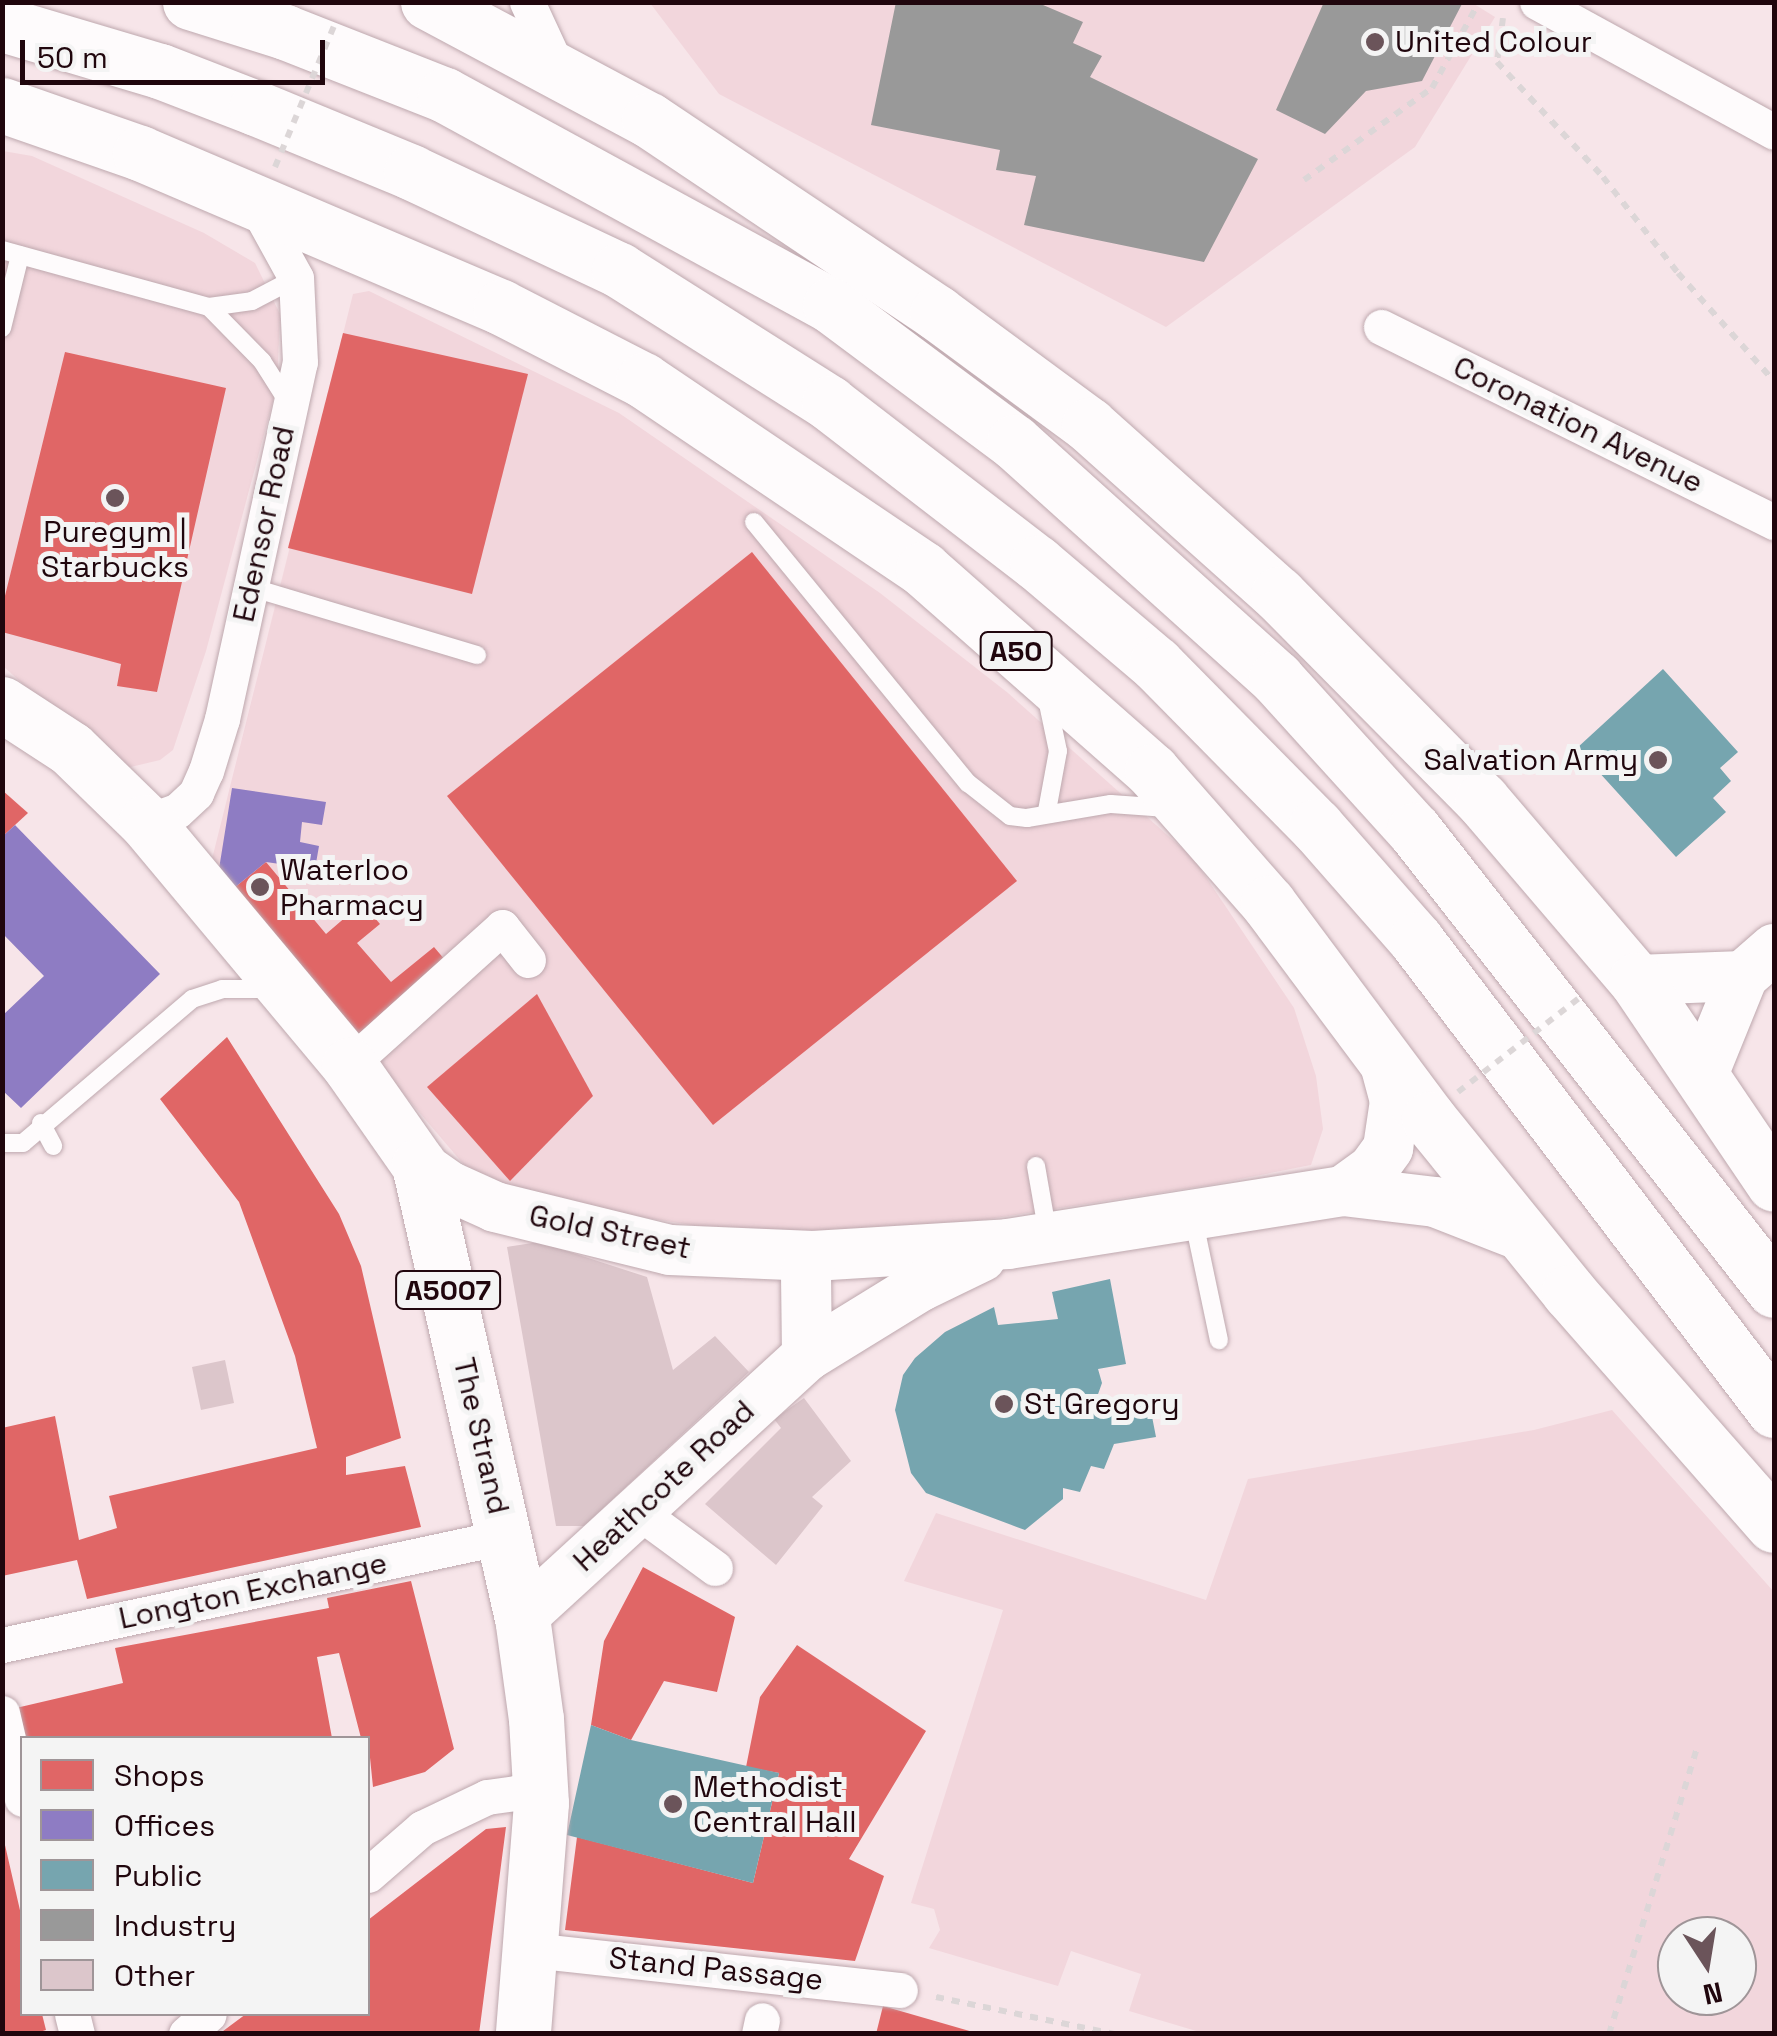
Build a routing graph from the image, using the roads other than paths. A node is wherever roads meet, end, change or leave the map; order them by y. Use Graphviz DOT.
graph roads {
  1 [pos="190,2"];
  2 [pos="428,2"];
  3 [pos="527,2"];
  4 [pos="1521,8"];
  5 [pos="2,24"];
  6 [pos="559,72"];
  7 [pos="2,105"];
  8 [pos="1774,132"];
  9 [pos="264,184"];
  10 [pos="11,252"];
  11 [pos="296,278"];
  12 [pos="209,307"];
  13 [pos="1381,327"];
  14 [pos="2,328"];
  15 [pos="290,406"];
  16 [pos="754,522"];
  17 [pos="1774,522"];
  18 [pos="250,588"];
  19 [pos="477,655"];
  20 [pos="1036,668"];
  21 [pos="2,704"];
  22 [pos="1188,811"];
  23 [pos="1047,812"];
  24 [pos="146,822"];
  25 [pos="528,960"];
  26 [pos="1759,962"];
  27 [pos="1636,980"];
  28 [pos="283,989"];
  29 [pos="1384,1060"];
  30 [pos="349,1065"];
  31 [pos="1702,1077"];
  32 [pos="41,1124"];
  33 [pos="2,1143"];
  34 [pos="53,1146"];
  35 [pos="419,1165"];
  36 [pos="1036,1166"];
  37 [pos="1774,1184"];
  38 [pos="1344,1191"];
  39 [pos="1192,1212"];
  40 [pos="1525,1238"];
  41 [pos="1028,1239"];
  42 [pos="813,1256"];
  43 [pos="1774,1290"];
  44 [pos="1219,1340"];
  45 [pos="806,1356"];
  46 [pos="1774,1410"];
  47 [pos="636,1510"];
  48 [pos="1774,1525"];
  49 [pos="503,1538"];
  50 [pos="715,1568"];
  51 [pos="522,1617"];
  52 [pos="2,1645"];
  53 [pos="2,1713"];
  54 [pos="20,1790"];
  55 [pos="540,1803"];
  56 [pos="370,1873"];
  57 [pos="531,1950"];
  58 [pos="900,1990"];
  59 [pos="207,2016"];
  60 [pos="186,2034"];
  61 [pos="523,2034"];
  1 -- 43 [label="main road"];
  2 -- 6 [label="main road"];
  3 -- 6 [label="street"];
  4 -- 8 [label="street"];
  5 -- 46 [label="main road, A50"];
  6 -- 27 [label="main road"];
  7 -- 9 [label="main road, A50"];
  9 -- 11 [label="street, Edensor Road"];
  9 -- 20 [label="main road, A50"];
  10 -- 12 [label="lane"];
  10 -- 14 [label="lane"];
  11 -- 12 [label="lane"];
  11 -- 15 [label="street, Edensor Road"];
  12 -- 15 [label="lane"];
  13 -- 17 [label="street, Coronation Avenue"];
  15 -- 18 [label="street, Edensor Road"];
  16 -- 23 [label="lane"];
  18 -- 19 [label="lane"];
  18 -- 24 [label="street, Edensor Road"];
  20 -- 22 [label="main road, A50"];
  20 -- 23 [label="lane"];
  21 -- 24 [label="main road, The Strand / A5007"];
  22 -- 23 [label="lane"];
  22 -- 29 [label="main road, A50"];
  24 -- 28 [label="main road, The Strand / A5007"];
  25 -- 30 [label="street"];
  26 -- 27 [label="street"];
  26 -- 31 [label="street"];
  27 -- 31 [label="main road"];
  28 -- 30 [label="main road, The Strand / A5007"];
  28 -- 32 [label="lane"];
  29 -- 38 [label="street"];
  29 -- 40 [label="main road, A50"];
  30 -- 35 [label="main road, The Strand / A5007"];
  31 -- 37 [label="main road"];
  32 -- 33 [label="lane"];
  32 -- 34 [label="lane"];
  35 -- 42 [label="street, Gold Street"];
  35 -- 49 [label="main road, The Strand / A5007"];
  36 -- 41 [label="lane"];
  38 -- 39 [label="street, Heathcote Road"];
  38 -- 40 [label="street, Heathcote Road"];
  39 -- 41 [label="street, Heathcote Road"];
  39 -- 44 [label="lane"];
  40 -- 48 [label="main road, A50"];
  41 -- 42 [label="street, Heathcote Road"];
  41 -- 45 [label="street, Heathcote Road"];
  42 -- 45 [label="street"];
  45 -- 47 [label="street, Heathcote Road"];
  47 -- 50 [label="street"];
  47 -- 51 [label="street, Heathcote Road"];
  49 -- 51 [label="main road, The Strand / A5007"];
  49 -- 52 [label="street, Longton Exchange"];
  51 -- 55 [label="main road, The Strand / A5007"];
  53 -- 54 [label="street"];
  55 -- 56 [label="street"];
  55 -- 57 [label="main road, The Strand / A5007"];
  57 -- 58 [label="street, Stand Passage"];
  57 -- 61 [label="main road, The Strand / A5007"];
  59 -- 60 [label="street"];
}
